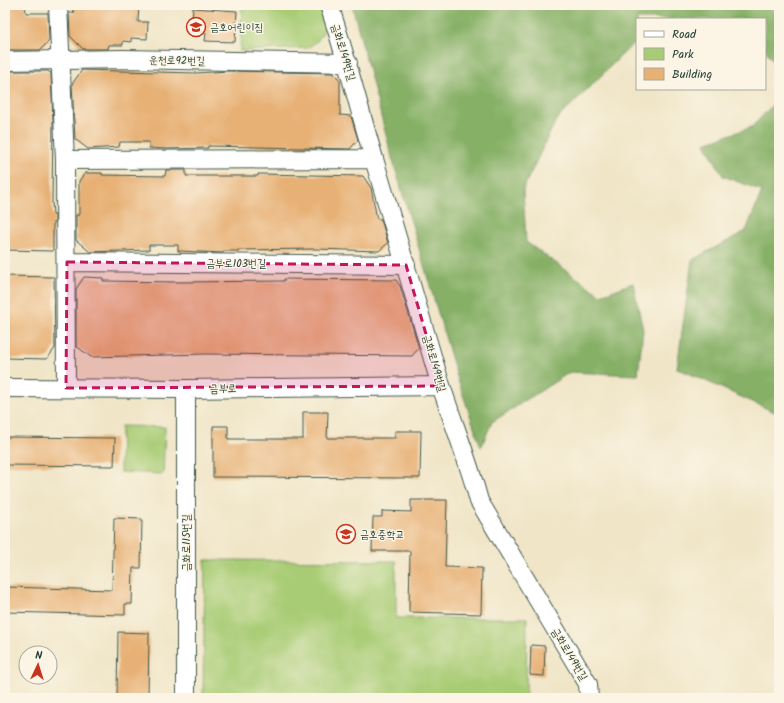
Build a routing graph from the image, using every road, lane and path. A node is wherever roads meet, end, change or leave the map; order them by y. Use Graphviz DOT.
graph roads {
  1 [pos="58,5"];
  2 [pos="329,5"];
  3 [pos="62,60"];
  4 [pos="5,61"];
  5 [pos="348,63"];
  6 [pos="374,159"];
  7 [pos="65,160"];
  8 [pos="67,262"];
  9 [pos="406,265"];
  10 [pos="441,386"];
  11 [pos="5,388"];
  12 [pos="66,388"];
  13 [pos="186,389"];
  14 [pos="186,698"];
  15 [pos="589,698"];
  1 -- 3 [label="street"];
  2 -- 5 [label="street, 금화로149번길"];
  3 -- 4 [label="street, 운천로92번길"];
  3 -- 5 [label="street, 운천로92번길"];
  3 -- 7 [label="street"];
  5 -- 6 [label="street, 금화로149번길"];
  6 -- 7 [label="street"];
  6 -- 9 [label="street, 금화로149번길"];
  7 -- 8 [label="street"];
  8 -- 9 [label="street, 금부로103번길"];
  8 -- 12 [label="street"];
  9 -- 10 [label="street, 금화로149번길"];
  10 -- 13 [label="street, 금부로"];
  10 -- 15 [label="street, 금화로149번길"];
  11 -- 12 [label="street, 금부로"];
  12 -- 13 [label="street, 금부로"];
  13 -- 14 [label="street, 금화로115번길"];
}
